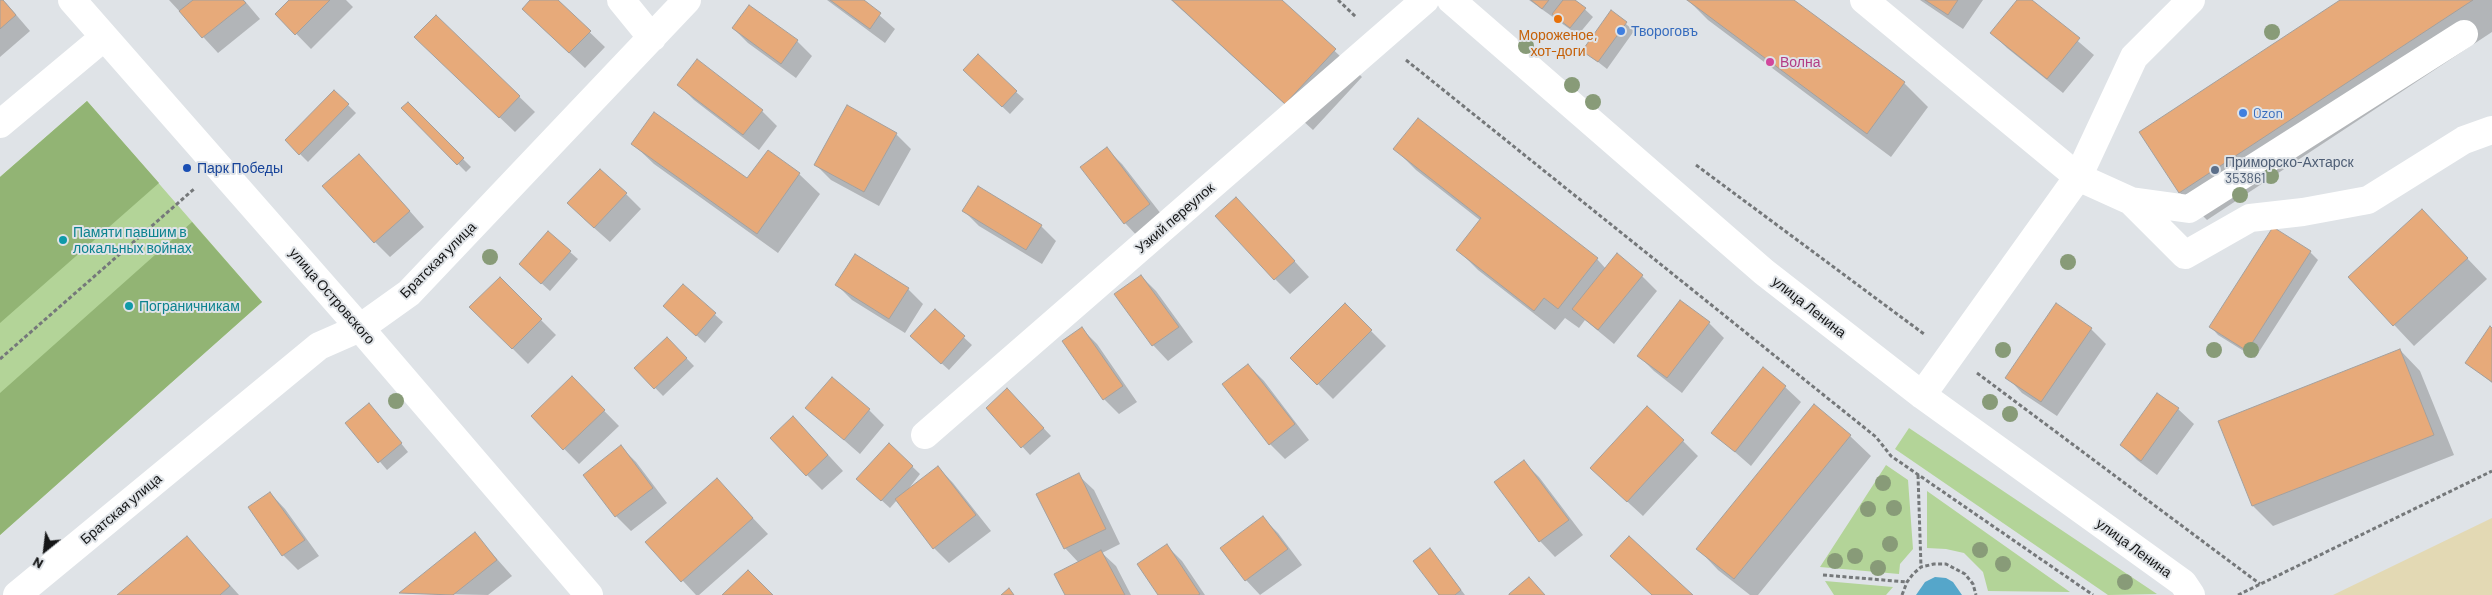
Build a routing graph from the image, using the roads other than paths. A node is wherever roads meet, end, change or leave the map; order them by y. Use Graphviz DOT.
graph roads {
  1 [pos="72,0"];
  2 [pos="620,0"];
  3 [pos="687,0"];
  4 [pos="1425,0"];
  5 [pos="1451,0"];
  6 [pos="1864,0"];
  7 [pos="2191,0"];
  8 [pos="2464,34"];
  9 [pos="103,38"];
  10 [pos="652,38"];
  11 [pos="0,124"];
  12 [pos="2492,130"];
  13 [pos="2078,177"];
  14 [pos="2131,201"];
  15 [pos="360,328"];
  16 [pos="1922,395"];
  17 [pos="926,435"];
  18 [pos="2189,591"];
  19 [pos="17,595"];
  20 [pos="589,595"];
  1 -- 9 [label="street, улица Островского"];
  2 -- 10 [label="street"];
  3 -- 10 [label="street, Братская улица"];
  4 -- 17 [label="street, Узкий переулок"];
  5 -- 16 [label="street, улица Ленина"];
  6 -- 13 [label="street"];
  7 -- 13 [label="street"];
  8 -- 14 [label="street"];
  9 -- 11 [label="street"];
  9 -- 15 [label="street, улица Островского"];
  10 -- 15 [label="street, Братская улица"];
  12 -- 14 [label="street"];
  13 -- 14 [label="street"];
  13 -- 16 [label="street"];
  15 -- 19 [label="street, Братская улица"];
  15 -- 20 [label="street, улица Островского"];
  16 -- 18 [label="street, улица Ленина"];
}
